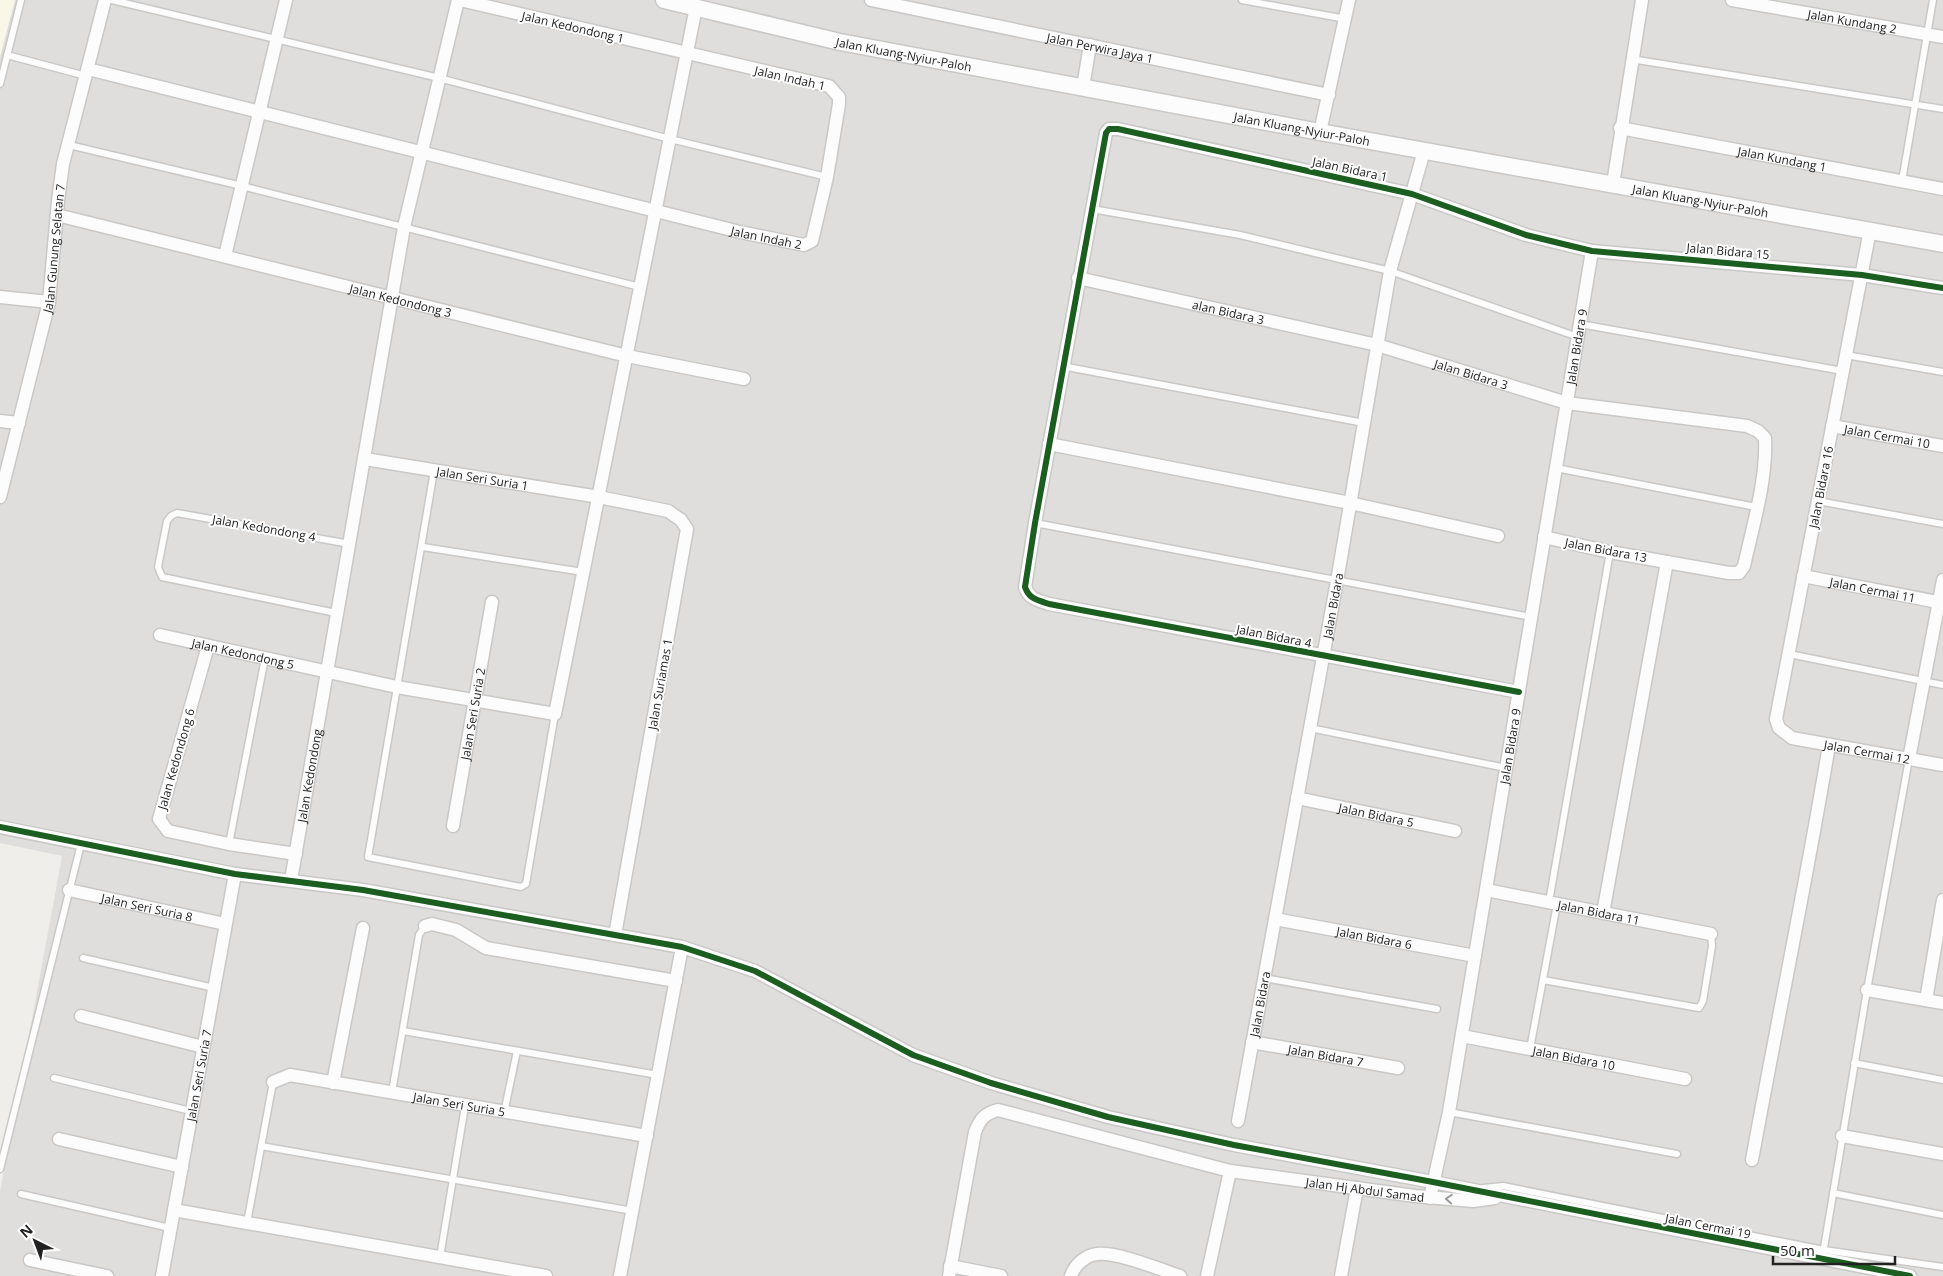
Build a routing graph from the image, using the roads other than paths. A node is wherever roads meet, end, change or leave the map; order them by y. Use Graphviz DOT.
graph roads {
  1 [pos="21,0"];
  2 [pos="105,0"];
  3 [pos="112,0"];
  4 [pos="286,0"];
  5 [pos="459,0"];
  6 [pos="664,0"];
  7 [pos="872,0"];
  8 [pos="1242,0"];
  9 [pos="1349,0"];
  10 [pos="1642,0"];
  11 [pos="1732,0"];
  12 [pos="1933,0"];
  13 [pos="696,7"];
  14 [pos="1346,19"];
  15 [pos="1927,34"];
  16 [pos="1943,37"];
  17 [pos="277,40"];
  18 [pos="1090,45"];
  19 [pos="686,54"];
  20 [pos="7,55"];
  21 [pos="1632,59"];
  22 [pos="87,72"];
  23 [pos="439,78"];
  24 [pos="0,84"];
  25 [pos="1083,87"];
  26 [pos="1329,95"];
  27 [pos="1915,104"];
  28 [pos="1943,109"];
  29 [pos="260,111"];
  30 [pos="1620,128"];
  31 [pos="1320,132"];
  32 [pos="670,139"];
  33 [pos="69,145"];
  34 [pos="1424,150"];
  35 [pos="420,152"];
  36 [pos="827,177"];
  37 [pos="1902,181"];
  38 [pos="1613,184"];
  39 [pos="242,186"];
  40 [pos="1943,189"];
  41 [pos="1412,194"];
  42 [pos="1091,209"];
  43 [pos="655,212"];
  44 [pos="57,215"];
  45 [pos="404,227"];
  46 [pos="1870,230"];
  47 [pos="1943,244"];
  48 [pos="1592,251"];
  49 [pos="225,256"];
  50 [pos="1390,271"];
  51 [pos="1862,275"];
  52 [pos="1078,278"];
  53 [pos="640,287"];
  54 [pos="1943,288"];
  55 [pos="0,297"];
  56 [pos="394,299"];
  57 [pos="49,302"];
  58 [pos="1580,324"];
  59 [pos="1578,337"];
  60 [pos="1377,345"];
  61 [pos="1846,355"];
  62 [pos="627,356"];
  63 [pos="1062,366"];
  64 [pos="1843,370"];
  65 [pos="1943,372"];
  66 [pos="744,379"];
  67 [pos="1567,403"];
  68 [pos="0,421"];
  69 [pos="19,423"];
  70 [pos="1364,423"];
  71 [pos="1832,426"];
  72 [pos="1049,444"];
  73 [pos="1943,446"];
  74 [pos="366,459"];
  75 [pos="1556,468"];
  76 [pos="434,471"];
  77 [pos="0,497"];
  78 [pos="599,497"];
  79 [pos="1818,501"];
  80 [pos="1350,503"];
  81 [pos="1756,507"];
  82 [pos="1035,523"];
  83 [pos="1943,524"];
  84 [pos="1498,536"];
  85 [pos="1544,537"];
  86 [pos="350,544"];
  87 [pos="423,547"];
  88 [pos="1610,552"];
  89 [pos="1667,562"];
  90 [pos="583,572"];
  91 [pos="1804,576"];
  92 [pos="1943,580"];
  93 [pos="1337,581"];
  94 [pos="492,602"];
  95 [pos="1941,602"];
  96 [pos="336,613"];
  97 [pos="1531,617"];
  98 [pos="160,635"];
  99 [pos="208,646"];
  100 [pos="1789,654"];
  101 [pos="1323,656"];
  102 [pos="265,658"];
  103 [pos="326,671"];
  104 [pos="1923,682"];
  105 [pos="1943,685"];
  106 [pos="397,686"];
  107 [pos="1519,692"];
  108 [pos="474,701"];
  109 [pos="556,714"];
  110 [pos="1310,728"];
  111 [pos="1792,738"];
  112 [pos="1829,745"];
  113 [pos="1909,759"];
  114 [pos="1943,765"];
  115 [pos="1506,768"];
  116 [pos="1297,798"];
  117 [pos="453,826"];
  118 [pos="0,827"];
  119 [pos="1455,831"];
  120 [pos="81,844"];
  121 [pos="229,844"];
  122 [pos="296,854"];
  123 [pos="234,874"];
  124 [pos="291,880"];
  125 [pos="69,890"];
  126 [pos="1486,890"];
  127 [pos="1943,900"];
  128 [pos="1553,903"];
  129 [pos="1603,912"];
  130 [pos="1275,919"];
  131 [pos="225,924"];
  132 [pos="425,926"];
  133 [pos="363,928"];
  134 [pos="1711,934"];
  135 [pos="615,935"];
  136 [pos="682,947"];
  137 [pos="1475,956"];
  138 [pos="82,958"];
  139 [pos="1264,978"];
  140 [pos="1543,980"];
  141 [pos="676,981"];
  142 [pos="214,988"];
  143 [pos="1867,990"];
  144 [pos="1926,1000"];
  145 [pos="1943,1003"];
  146 [pos="1437,1009"];
  147 [pos="81,1016"];
  148 [pos="403,1031"];
  149 [pos="1462,1036"];
  150 [pos="1252,1042"];
  151 [pos="203,1046"];
  152 [pos="1530,1049"];
  153 [pos="517,1051"];
  154 [pos="1854,1063"];
  155 [pos="1398,1068"];
  156 [pos="658,1074"];
  157 [pos="54,1078"];
  158 [pos="1686,1079"];
  159 [pos="1943,1080"];
  160 [pos="273,1082"];
  161 [pos="333,1083"];
  162 [pos="392,1092"];
  163 [pos="465,1106"];
  164 [pos="192,1112"];
  165 [pos="504,1112"];
  166 [pos="1449,1112"];
  167 [pos="1238,1121"];
  168 [pos="647,1136"];
  169 [pos="1842,1136"];
  170 [pos="59,1139"];
  171 [pos="261,1146"];
  172 [pos="1677,1154"];
  173 [pos="1943,1154"];
  174 [pos="1752,1160"];
  175 [pos="182,1166"];
  176 [pos="0,1169"];
  177 [pos="1230,1171"];
  178 [pos="453,1180"];
  179 [pos="1434,1182"];
  180 [pos="1357,1188"];
  181 [pos="1503,1191"];
  182 [pos="1833,1193"];
  183 [pos="21,1194"];
  184 [pos="1430,1198"];
  185 [pos="174,1210"];
  186 [pos="633,1212"];
  187 [pos="1943,1215"];
  188 [pos="247,1224"];
  189 [pos="170,1228"];
  190 [pos="1823,1255"];
  191 [pos="440,1257"];
  192 [pos="30,1260"];
  193 [pos="1943,1267"];
  194 [pos="950,1271"];
  195 [pos="107,1276"];
  196 [pos="162,1276"];
  197 [pos="546,1276"];
  198 [pos="620,1276"];
  199 [pos="1001,1276"];
  200 [pos="1071,1276"];
  201 [pos="1180,1276"];
  202 [pos="1207,1276"];
  203 [pos="1341,1276"];
  204 [pos="1910,1276"];
  1 -- 20 [label="lane"];
  2 -- 22 [label="street, Jalan Gunung Selatan 7"];
  3 -- 17 [label="lane"];
  4 -- 17 [label="street"];
  5 -- 19 [label="street, Jalan Kedondong 1"];
  5 -- 23 [label="street, Jalan Kedondong"];
  6 -- 13 [label="street, Jalan Kluang-Nyiur-Paloh"];
  7 -- 18 [label="street, Jalan Perwira Jaya 1"];
  8 -- 14 [label="lane"];
  9 -- 14 [label="street"];
  10 -- 21 [label="street"];
  11 -- 15 [label="street, Jalan Kundang 2"];
  12 -- 15 [label="lane"];
  13 -- 19 [label="street"];
  13 -- 25 [label="street, Jalan Kluang-Nyiur-Paloh"];
  14 -- 26 [label="street"];
  15 -- 16 [label="street, Jalan Kundang 2"];
  15 -- 27 [label="lane"];
  17 -- 23 [label="lane"];
  17 -- 29 [label="street"];
  18 -- 25 [label="street"];
  18 -- 26 [label="street, Jalan Perwira Jaya 1"];
  19 -- 32 [label="street"];
  19 -- 36 [label="street, Jalan Indah 1"];
  20 -- 22 [label="lane"];
  20 -- 24 [label="lane"];
  21 -- 27 [label="lane"];
  21 -- 30 [label="street"];
  22 -- 29 [label="street"];
  22 -- 33 [label="street, Jalan Gunung Selatan 7"];
  23 -- 32 [label="lane"];
  23 -- 35 [label="street, Jalan Kedondong"];
  25 -- 31 [label="street, Jalan Kluang-Nyiur-Paloh"];
  26 -- 31 [label="street"];
  27 -- 28 [label="lane"];
  27 -- 37 [label="lane"];
  29 -- 35 [label="street"];
  29 -- 39 [label="street"];
  30 -- 37 [label="street, Jalan Kundang 1"];
  30 -- 38 [label="street"];
  31 -- 34 [label="street, Jalan Kluang-Nyiur-Paloh"];
  32 -- 36 [label="lane"];
  32 -- 43 [label="street"];
  33 -- 39 [label="lane"];
  33 -- 44 [label="street, Jalan Gunung Selatan 7"];
  34 -- 38 [label="street, Jalan Kluang-Nyiur-Paloh"];
  34 -- 41 [label="street, Jalan Bidara"];
  35 -- 43 [label="street"];
  35 -- 45 [label="street, Jalan Kedondong"];
  36 -- 43 [label="street, Jalan Indah 2"];
  37 -- 40 [label="street, Jalan Kundang 1"];
  38 -- 46 [label="street, Jalan Kluang-Nyiur-Paloh"];
  39 -- 45 [label="lane"];
  39 -- 49 [label="street"];
  41 -- 42 [label="street, Jalan Bidara 1"];
  41 -- 48 [label="street, Jalan Bidara 1"];
  41 -- 50 [label="street, Jalan Bidara"];
  42 -- 50 [label="lane"];
  42 -- 52 [label="street"];
  43 -- 53 [label="street"];
  44 -- 49 [label="street, Jalan Kedondong 3"];
  44 -- 57 [label="street, Jalan Gunung Selatan 7"];
  45 -- 53 [label="lane"];
  45 -- 56 [label="street, Jalan Kedondong"];
  46 -- 47 [label="street, Jalan Kluang-Nyiur-Paloh"];
  46 -- 51 [label="street, Jalan Bidara 16"];
  48 -- 51 [label="street, Jalan Bidara 15"];
  48 -- 58 [label="street, Jalan Bidara 9"];
  49 -- 56 [label="street, Jalan Kedondong 3"];
  50 -- 59 [label="lane"];
  50 -- 60 [label="street, Jalan Bidara"];
  51 -- 54 [label="street, Jalan Bidara 15"];
  51 -- 61 [label="street, Jalan Bidara 16"];
  52 -- 60 [label="street, alan Bidara 3"];
  52 -- 63 [label="street"];
  53 -- 62 [label="street"];
  55 -- 57 [label="street"];
  56 -- 62 [label="street, Jalan Kedondong 3"];
  56 -- 74 [label="street, Jalan Kedondong"];
  57 -- 69 [label="street, Jalan Gunung Selatan 7"];
  58 -- 59 [label="street, Jalan Bidara 9"];
  58 -- 64 [label="lane"];
  59 -- 67 [label="street, Jalan Bidara 9"];
  60 -- 67 [label="street, Jalan Bidara 3"];
  60 -- 70 [label="street, Jalan Bidara"];
  61 -- 64 [label="street, Jalan Bidara 16"];
  61 -- 65 [label="lane"];
  62 -- 66 [label="street, Jalan Kedondong 3"];
  62 -- 78 [label="street"];
  63 -- 70 [label="lane"];
  63 -- 72 [label="street"];
  64 -- 71 [label="street, Jalan Bidara 16"];
  67 -- 75 [label="street, Jalan Bidara 9"];
  67 -- 81 [label="street, Jalan Bidara 3"];
  68 -- 69 [label="street"];
  69 -- 77 [label="street, Jalan Gunung Selatan 7"];
  70 -- 80 [label="street, Jalan Bidara"];
  71 -- 73 [label="street, Jalan Cermai 10"];
  71 -- 79 [label="street, Jalan Bidara 16"];
  72 -- 80 [label="street"];
  72 -- 82 [label="street"];
  74 -- 76 [label="street, Jalan Seri Suria 1"];
  74 -- 86 [label="street, Jalan Kedondong"];
  75 -- 81 [label="lane"];
  75 -- 85 [label="street, Jalan Bidara 9"];
  76 -- 78 [label="street, Jalan Seri Suria 1"];
  76 -- 87 [label="lane"];
  78 -- 90 [label="street"];
  78 -- 135 [label="street, Jalan Suriamas 1"];
  79 -- 83 [label="lane"];
  79 -- 91 [label="street, Jalan Bidara 16"];
  80 -- 84 [label="street"];
  80 -- 93 [label="street, Jalan Bidara"];
  81 -- 89 [label="street, Jalan Bidara 13"];
  82 -- 93 [label="lane"];
  82 -- 101 [label="street, Jalan Bidara 4"];
  85 -- 88 [label="street, Jalan Bidara 13"];
  85 -- 97 [label="street, Jalan Bidara 9"];
  86 -- 96 [label="street, Jalan Kedondong"];
  86 -- 96 [label="lane, Jalan Kedondong 4"];
  87 -- 90 [label="lane"];
  87 -- 106 [label="lane"];
  88 -- 89 [label="street, Jalan Bidara 13"];
  88 -- 128 [label="lane"];
  89 -- 129 [label="street"];
  90 -- 109 [label="street"];
  91 -- 95 [label="street, Jalan Cermai 11"];
  91 -- 100 [label="street, Jalan Bidara 16"];
  92 -- 95 [label="street"];
  93 -- 97 [label="lane"];
  93 -- 101 [label="street, Jalan Bidara"];
  94 -- 108 [label="street, Jalan Seri Suria 2"];
  95 -- 104 [label="street"];
  96 -- 103 [label="street, Jalan Kedondong"];
  97 -- 107 [label="street, Jalan Bidara 9"];
  98 -- 99 [label="street, Jalan Kedondong 5"];
  99 -- 102 [label="street, Jalan Kedondong 5"];
  99 -- 121 [label="street, Jalan Kedondong 6"];
  100 -- 104 [label="lane"];
  100 -- 111 [label="street, Jalan Bidara 16"];
  101 -- 107 [label="street, Jalan Bidara 4"];
  101 -- 110 [label="street, Jalan Bidara"];
  102 -- 103 [label="street, Jalan Kedondong 5"];
  102 -- 121 [label="lane"];
  103 -- 106 [label="street, Jalan Kedondong 5"];
  103 -- 122 [label="street, Jalan Kedondong"];
  104 -- 105 [label="lane"];
  104 -- 113 [label="street"];
  106 -- 108 [label="street, Jalan Kedondong 5"];
  106 -- 109 [label="lane"];
  107 -- 115 [label="street, Jalan Bidara 9"];
  108 -- 109 [label="street, Jalan Kedondong 5"];
  108 -- 117 [label="street, Jalan Seri Suria 2"];
  110 -- 115 [label="lane"];
  110 -- 116 [label="street, Jalan Bidara"];
  111 -- 112 [label="street, Jalan Cermai 12"];
  112 -- 113 [label="street, Jalan Cermai 12"];
  112 -- 174 [label="street"];
  113 -- 114 [label="street, Jalan Cermai 12"];
  113 -- 143 [label="lane"];
  115 -- 126 [label="street, Jalan Bidara 9"];
  116 -- 119 [label="street, Jalan Bidara 5"];
  116 -- 130 [label="street, Jalan Bidara"];
  118 -- 120 [label="street, Jalan Cermai 19"];
  120 -- 123 [label="street, Jalan Cermai 19"];
  120 -- 125 [label="lane"];
  121 -- 122 [label="street, Jalan Kedondong 6"];
  122 -- 124 [label="street, Jalan Kedondong"];
  123 -- 124 [label="street, Jalan Cermai 19"];
  123 -- 131 [label="street, Jalan Seri Suria 7"];
  124 -- 135 [label="street, Jalan Cermai 19"];
  125 -- 131 [label="street, Jalan Seri Suria 8"];
  125 -- 176 [label="lane"];
  126 -- 128 [label="street, Jalan Bidara 11"];
  126 -- 137 [label="street, Jalan Bidara 9"];
  127 -- 144 [label="street"];
  128 -- 129 [label="street, Jalan Bidara 11"];
  128 -- 140 [label="lane"];
  129 -- 134 [label="street, Jalan Bidara 11"];
  130 -- 137 [label="street, Jalan Bidara 6"];
  130 -- 139 [label="street, Jalan Bidara"];
  131 -- 142 [label="street, Jalan Seri Suria 7"];
  132 -- 141 [label="street"];
  132 -- 148 [label="lane"];
  133 -- 161 [label="street"];
  134 -- 140 [label="lane"];
  135 -- 136 [label="street, Jalan Cermai 19"];
  136 -- 141 [label="street"];
  136 -- 179 [label="street, Jalan Cermai 19"];
  137 -- 149 [label="street, Jalan Bidara 9"];
  138 -- 142 [label="lane"];
  139 -- 146 [label="lane"];
  139 -- 150 [label="street, Jalan Bidara"];
  140 -- 152 [label="lane"];
  141 -- 156 [label="street"];
  142 -- 151 [label="street, Jalan Seri Suria 7"];
  143 -- 144 [label="street"];
  143 -- 154 [label="lane"];
  144 -- 145 [label="street"];
  147 -- 151 [label="street"];
  148 -- 153 [label="lane"];
  148 -- 162 [label="lane"];
  149 -- 152 [label="street, Jalan Bidara 10"];
  149 -- 166 [label="street, Jalan Bidara 9"];
  150 -- 155 [label="street, Jalan Bidara 7"];
  150 -- 167 [label="street, Jalan Bidara"];
  151 -- 164 [label="street, Jalan Seri Suria 7"];
  152 -- 158 [label="street, Jalan Bidara 10"];
  153 -- 156 [label="lane"];
  153 -- 165 [label="lane"];
  154 -- 159 [label="lane"];
  154 -- 169 [label="lane"];
  156 -- 168 [label="street"];
  157 -- 164 [label="lane"];
  160 -- 161 [label="street, Jalan Seri Suria 5"];
  160 -- 171 [label="lane"];
  161 -- 162 [label="street, Jalan Seri Suria 5"];
  162 -- 163 [label="street, Jalan Seri Suria 5"];
  163 -- 165 [label="street, Jalan Seri Suria 5"];
  163 -- 178 [label="lane"];
  164 -- 175 [label="street, Jalan Seri Suria 7"];
  165 -- 168 [label="street, Jalan Seri Suria 5"];
  166 -- 172 [label="lane"];
  166 -- 179 [label="street, Jalan Bidara 9"];
  168 -- 186 [label="street"];
  169 -- 173 [label="street"];
  169 -- 182 [label="lane"];
  170 -- 175 [label="street"];
  171 -- 178 [label="lane"];
  171 -- 188 [label="lane"];
  175 -- 185 [label="street, Jalan Seri Suria 7"];
  177 -- 180 [label="street, Jalan Hj Abdul Samad"];
  177 -- 194 [label="street, Jalan Hj Abdul Samad"];
  177 -- 202 [label="street"];
  178 -- 186 [label="lane"];
  178 -- 191 [label="lane"];
  179 -- 181 [label="street, Jalan Cermai 19"];
  179 -- 184 [label="street, Jalan Bidara 9"];
  180 -- 184 [label="street, Jalan Hj Abdul Samad"];
  180 -- 203 [label="street"];
  181 -- 184 [label="street, Jalan Hj Abdul Samad, one-way"];
  181 -- 190 [label="street, Jalan Cermai 19"];
  182 -- 187 [label="lane"];
  182 -- 190 [label="lane"];
  183 -- 189 [label="lane"];
  185 -- 188 [label="street"];
  185 -- 189 [label="street, Jalan Seri Suria 7"];
  186 -- 198 [label="street"];
  188 -- 191 [label="street"];
  189 -- 196 [label="street, Jalan Seri Suria 7"];
  190 -- 193 [label="lane"];
  190 -- 204 [label="street, Jalan Cermai 19"];
  191 -- 197 [label="street"];
  192 -- 195 [label="street"];
  194 -- 199 [label="street"];
  200 -- 201 [label="street"];
}
